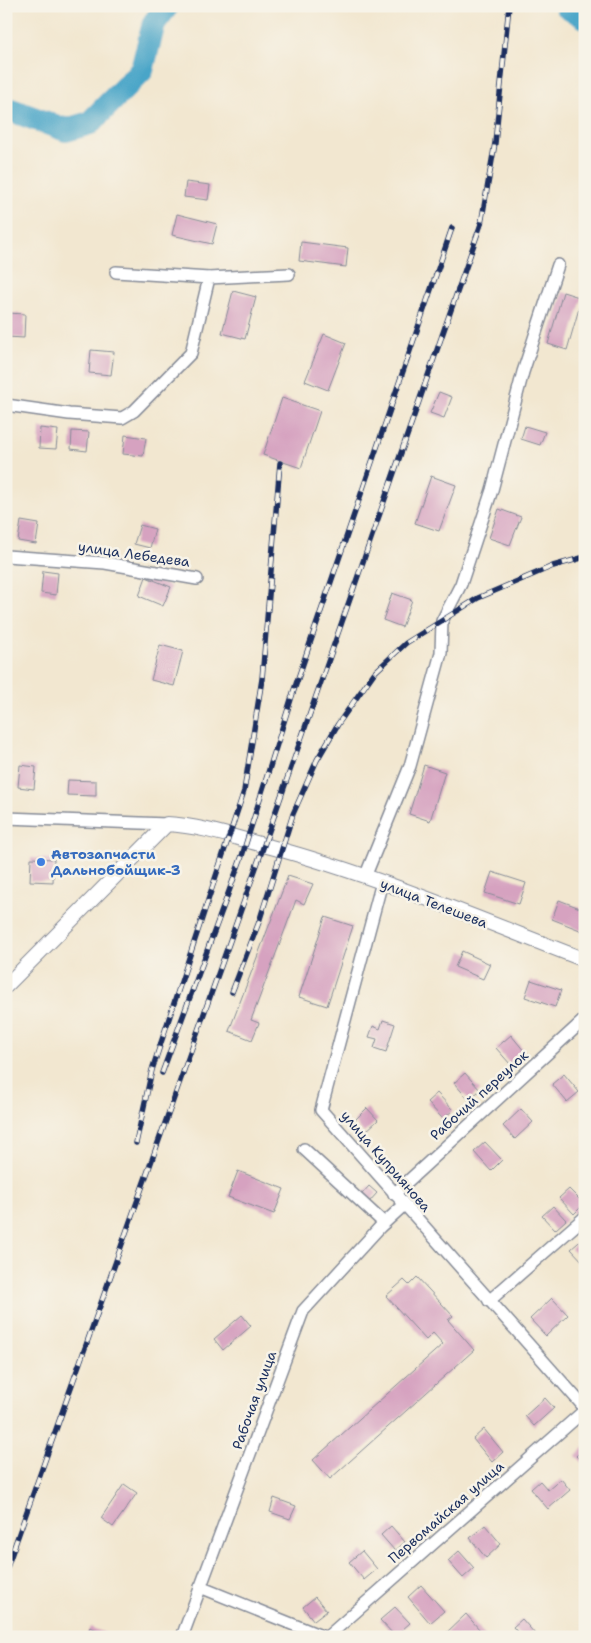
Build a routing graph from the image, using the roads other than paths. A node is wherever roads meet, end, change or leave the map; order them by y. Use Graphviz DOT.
graph roads {
  1 [pos="558,265"];
  2 [pos="116,272"];
  3 [pos="289,274"];
  4 [pos="209,278"];
  5 [pos="6,405"];
  6 [pos="6,556"];
  7 [pos="197,579"];
  8 [pos="6,818"];
  9 [pos="167,824"];
  10 [pos="365,877"];
  11 [pos="382,882"];
  12 [pos="585,960"];
  13 [pos="6,986"];
  14 [pos="585,1019"];
  15 [pos="304,1148"];
  16 [pos="394,1194"];
  17 [pos="404,1205"];
  18 [pos="585,1217"];
  19 [pos="384,1223"];
  20 [pos="488,1301"];
  21 [pos="585,1409"];
  22 [pos="200,1587"];
  23 [pos="182,1637"];
  24 [pos="326,1637"];
  1 -- 10 [label="street"];
  2 -- 4 [label="street"];
  3 -- 4 [label="street"];
  4 -- 5 [label="street"];
  6 -- 7 [label="street, улица Лебедева"];
  8 -- 9 [label="street"];
  9 -- 10 [label="street, улица Телешева"];
  9 -- 13 [label="street"];
  10 -- 11 [label="street, улица Телешева"];
  11 -- 12 [label="street, улица Телешева"];
  11 -- 16 [label="street, улица Куприянова"];
  14 -- 16 [label="street, Рабочий переулок"];
  15 -- 19 [label="street"];
  16 -- 17 [label="street, улица Куприянова"];
  17 -- 19 [label="street, Рабочая улица"];
  17 -- 20 [label="street, улица Куприянова"];
  18 -- 20 [label="street"];
  19 -- 22 [label="street, Рабочая улица"];
  20 -- 21 [label="street, улица Куприянова"];
  21 -- 24 [label="street, Первомайская улица"];
  22 -- 23 [label="street, Рабочая улица"];
  22 -- 24 [label="street, Первомайская улица"];
}
